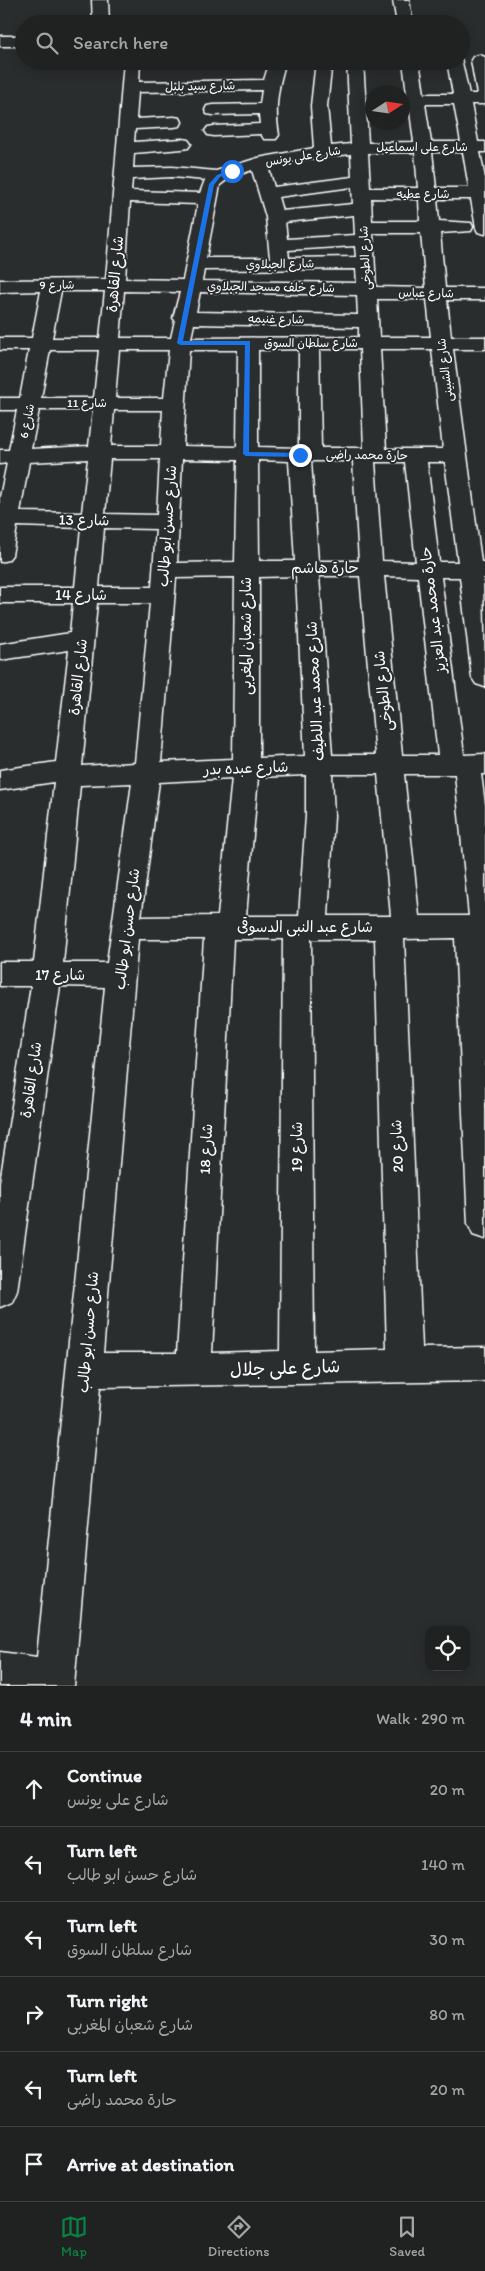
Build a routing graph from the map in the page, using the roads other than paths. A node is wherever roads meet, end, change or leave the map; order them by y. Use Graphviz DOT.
graph roads {
  1 [pos="100,0"];
  2 [pos="401,0"];
  3 [pos="101,15"];
  4 [pos="404,15"];
  5 [pos="0,41"];
  6 [pos="15,41"];
  7 [pos="0,54"];
  8 [pos="15,55"];
  9 [pos="476,55"];
  10 [pos="131,70"];
  11 [pos="275,70"];
  12 [pos="323,70"];
  13 [pos="356,70"];
  14 [pos="412,70"];
  15 [pos="457,70"];
  16 [pos="270,85"];
  17 [pos="216,86"];
  18 [pos="130,87"];
  19 [pos="485,93"];
  20 [pos="364,99"];
  21 [pos="410,99"];
  22 [pos="462,99"];
  23 [pos="485,99"];
  24 [pos="267,109"];
  25 [pos="213,110"];
  26 [pos="167,119"];
  27 [pos="127,129"];
  28 [pos="182,144"];
  29 [pos="265,147"];
  30 [pos="423,147"];
  31 [pos="478,147"];
  32 [pos="359,148"];
  33 [pos="323,151"];
  34 [pos="220,157"];
  35 [pos="225,174"];
  36 [pos="123,185"];
  37 [pos="269,193"];
  38 [pos="428,194"];
  39 [pos="482,194"];
  40 [pos="208,199"];
  41 [pos="362,210"];
  42 [pos="275,217"];
  43 [pos="432,227"];
  44 [pos="464,227"];
  45 [pos="485,228"];
  46 [pos="280,254"];
  47 [pos="365,263"];
  48 [pos="194,264"];
  49 [pos="115,285"];
  50 [pos="0,286"];
  51 [pos="52,286"];
  52 [pos="190,286"];
  53 [pos="291,287"];
  54 [pos="367,291"];
  55 [pos="436,294"];
  56 [pos="485,294"];
  57 [pos="290,320"];
  58 [pos="368,321"];
  59 [pos="182,330"];
  60 [pos="369,342"];
  61 [pos="108,343"];
  62 [pos="248,343"];
  63 [pos="299,343"];
  64 [pos="442,343"];
  65 [pos="485,343"];
  66 [pos="0,344"];
  67 [pos="41,344"];
  68 [pos="103,403"];
  69 [pos="0,404"];
  70 [pos="30,404"];
  71 [pos="174,404"];
  72 [pos="98,452"];
  73 [pos="172,453"];
  74 [pos="246,454"];
  75 [pos="305,455"];
  76 [pos="370,455"];
  77 [pos="10,456"];
  78 [pos="415,456"];
  79 [pos="455,456"];
  80 [pos="4,519"];
  81 [pos="92,520"];
  82 [pos="168,522"];
  83 [pos="0,555"];
  84 [pos="307,568"];
  85 [pos="371,568"];
  86 [pos="246,569"];
  87 [pos="427,569"];
  88 [pos="478,570"];
  89 [pos="164,583"];
  90 [pos="86,594"];
  91 [pos="0,595"];
  92 [pos="82,640"];
  93 [pos="0,652"];
  94 [pos="485,678"];
  95 [pos="468,764"];
  96 [pos="390,765"];
  97 [pos="319,766"];
  98 [pos="246,768"];
  99 [pos="68,773"];
  100 [pos="147,773"];
  101 [pos="0,780"];
  102 [pos="305,927"];
  103 [pos="398,927"];
  104 [pos="479,927"];
  105 [pos="125,928"];
  106 [pos="225,928"];
  107 [pos="0,974"];
  108 [pos="47,975"];
  109 [pos="121,975"];
  110 [pos="485,1224"];
  111 [pos="0,1291"];
  112 [pos="485,1364"];
  113 [pos="404,1365"];
  114 [pos="297,1368"];
  115 [pos="84,1370"];
  116 [pos="194,1370"];
  117 [pos="0,1672"];
  118 [pos="55,1683"];
  1 -- 3 [label="street"];
  2 -- 4 [label="street"];
  5 -- 6 [label="street"];
  7 -- 8 [label="street"];
  9 -- 19 [label="street"];
  10 -- 18 [label="street, شارع القاهرة"];
  11 -- 16 [label="street"];
  12 -- 33 [label="street"];
  13 -- 20 [label="street, شارع الطوخى"];
  14 -- 21 [label="street, شارع الشبينى"];
  15 -- 22 [label="street"];
  16 -- 17 [label="street, شارع سيد بلبل"];
  16 -- 24 [label="street"];
  17 -- 18 [label="street, شارع سيد بلبل"];
  17 -- 25 [label="street"];
  18 -- 27 [label="street, شارع القاهرة"];
  20 -- 32 [label="street, شارع الطوخى"];
  21 -- 22 [label="street"];
  21 -- 30 [label="street, شارع الشبينى"];
  22 -- 23 [label="street"];
  22 -- 31 [label="street"];
  24 -- 25 [label="street"];
  24 -- 29 [label="street"];
  25 -- 29 [label="street"];
  26 -- 27 [label="street"];
  27 -- 28 [label="street"];
  27 -- 36 [label="street, شارع القاهرة"];
  29 -- 33 [label="street, شارع على يونس"];
  29 -- 35 [label="street, شارع على يونس"];
  29 -- 37 [label="street"];
  30 -- 31 [label="street, شارع على اسماعيل"];
  30 -- 32 [label="street, شارع على اسماعيل"];
  30 -- 38 [label="street, شارع الشبينى"];
  31 -- 39 [label="street"];
  32 -- 33 [label="street, شارع على يونس"];
  32 -- 41 [label="street, شارع الطوخى"];
  34 -- 35 [label="street"];
  35 -- 36 [label="street"];
  35 -- 40 [label="street, شارع حسن ابو طالب"];
  36 -- 40 [label="street"];
  36 -- 49 [label="street, شارع القاهرة"];
  37 -- 41 [label="street"];
  37 -- 42 [label="street"];
  38 -- 39 [label="street, شارع عطيه"];
  38 -- 41 [label="street, شارع عطيه"];
  38 -- 43 [label="street, شارع الشبينى"];
  39 -- 45 [label="street"];
  40 -- 48 [label="street, شارع حسن ابو طالب"];
  41 -- 42 [label="street"];
  41 -- 43 [label="street"];
  41 -- 46 [label="street"];
  41 -- 47 [label="street, شارع الطوخى"];
  42 -- 46 [label="street"];
  43 -- 44 [label="street"];
  43 -- 55 [label="street, شارع الشبينى"];
  46 -- 47 [label="street, شارع الجبلاوي"];
  46 -- 48 [label="street, شارع الجبلاوي"];
  47 -- 54 [label="street, شارع الطوخى"];
  48 -- 52 [label="street, شارع حسن ابو طالب"];
  49 -- 51 [label="street, شارع 9"];
  49 -- 52 [label="street, شارع خلف مسجد الجبلاوي"];
  49 -- 61 [label="street, شارع القاهرة"];
  50 -- 51 [label="street, شارع 9"];
  51 -- 67 [label="street, شارع 6"];
  52 -- 53 [label="street, شارع خلف مسجد الجبلاوي"];
  52 -- 59 [label="street, شارع حسن ابو طالب"];
  53 -- 54 [label="street, شارع خلف مسجد الجبلاوي"];
  53 -- 57 [label="street, شارع محمد عبد اللطيف"];
  54 -- 55 [label="street, شارع عباس"];
  54 -- 58 [label="street, شارع الطوخى"];
  55 -- 56 [label="street, شارع عباس"];
  55 -- 64 [label="street, شارع الشبينى"];
  57 -- 58 [label="street, شارع غنيمه"];
  57 -- 59 [label="street, شارع غنيمه"];
  57 -- 63 [label="street, شارع محمد عبد اللطيف"];
  58 -- 60 [label="street, شارع الطوخى"];
  59 -- 61 [label="street, شارع سلطان السوق"];
  59 -- 62 [label="street, شارع سلطان السوق"];
  59 -- 71 [label="street, شارع حسن ابو طالب"];
  60 -- 63 [label="street, شارع سلطان السوق"];
  60 -- 64 [label="street, شارع سلطان السوق"];
  60 -- 76 [label="street, شارع الطوخى"];
  61 -- 67 [label="street, شارع سلطان السوق"];
  61 -- 68 [label="street, شارع القاهرة"];
  62 -- 63 [label="street, شارع سلطان السوق"];
  62 -- 74 [label="street, شارع شعبان المغربى"];
  63 -- 75 [label="street, شارع محمد عبد اللطيف"];
  64 -- 65 [label="street, شارع سلطان السوق"];
  64 -- 79 [label="street, شارع الشبينى"];
  66 -- 67 [label="street, شارع سلطان السوق"];
  67 -- 70 [label="street, شارع 6"];
  68 -- 70 [label="street, شارع 11"];
  68 -- 71 [label="street, شارع 11"];
  68 -- 72 [label="street, شارع القاهرة"];
  69 -- 70 [label="street, شارع 11"];
  70 -- 77 [label="street, شارع 6"];
  71 -- 73 [label="street, شارع حسن ابو طالب"];
  72 -- 73 [label="street, حارة محمد راضى"];
  72 -- 77 [label="street, حارة محمد راضى"];
  72 -- 81 [label="street, شارع القاهرة"];
  73 -- 74 [label="street, حارة محمد راضى"];
  73 -- 82 [label="street, شارع حسن ابو طالب"];
  74 -- 75 [label="street, حارة محمد راضى"];
  74 -- 86 [label="street, شارع شعبان المغربى"];
  75 -- 76 [label="street, حارة محمد راضى"];
  75 -- 84 [label="street, شارع محمد عبد اللطيف"];
  76 -- 78 [label="street, حارة محمد راضى"];
  76 -- 85 [label="street, شارع الطوخى"];
  77 -- 80 [label="street, شارع 6"];
  78 -- 79 [label="street, حارة محمد راضى"];
  78 -- 87 [label="street, حارة محمد عبد العزيز"];
  79 -- 88 [label="street, شارع الشبينى"];
  80 -- 81 [label="street, شارع 13"];
  80 -- 83 [label="street, شارع 6"];
  81 -- 82 [label="street, شارع 13"];
  81 -- 90 [label="street, شارع القاهرة"];
  82 -- 89 [label="street, شارع حسن ابو طالب"];
  84 -- 85 [label="street, حارة هاشم"];
  84 -- 86 [label="street, حارة هاشم"];
  84 -- 97 [label="street, شارع محمد عبد اللطيف"];
  85 -- 87 [label="street, حارة هاشم"];
  85 -- 96 [label="street, شارع الطوخى"];
  86 -- 89 [label="street, حارة هاشم"];
  86 -- 98 [label="street, شارع شعبان المغربى"];
  87 -- 88 [label="street, حارة هاشم"];
  87 -- 95 [label="street, حارة محمد عبد العزيز"];
  88 -- 94 [label="street, شارع الشبينى"];
  89 -- 90 [label="street, شارع 14"];
  89 -- 100 [label="street, شارع حسن ابو طالب"];
  90 -- 91 [label="street, شارع 14"];
  90 -- 92 [label="street, شارع القاهرة"];
  92 -- 93 [label="street"];
  92 -- 99 [label="street, شارع القاهرة"];
  95 -- 96 [label="street, شارع عبده بدر"];
  95 -- 104 [label="street, حارة محمد عبد العزيز"];
  96 -- 97 [label="street, شارع عبده بدر"];
  96 -- 103 [label="street, شارع الطوخى"];
  97 -- 98 [label="street, شارع عبده بدر"];
  97 -- 102 [label="street, شارع محمد عبد اللطيف"];
  98 -- 100 [label="street, شارع عبده بدر"];
  98 -- 106 [label="street, شارع شعبان المغربى"];
  99 -- 100 [label="street, شارع عبده بدر"];
  99 -- 101 [label="street, شارع عبده بدر"];
  99 -- 108 [label="street, شارع القاهرة"];
  100 -- 105 [label="street, شارع حسن ابو طالب"];
  102 -- 103 [label="street, شارع عبد النبى الدسوقى"];
  102 -- 106 [label="street, شارع عبد النبى الدسوقى"];
  102 -- 114 [label="street, شارع 19"];
  103 -- 104 [label="street, شارع عبد النبى الدسوقى"];
  103 -- 113 [label="street, شارع 20"];
  104 -- 110 [label="street, حارة محمد عبد العزيز"];
  105 -- 106 [label="street, شارع عبد النبى الدسوقى"];
  105 -- 109 [label="street, شارع حسن ابو طالب"];
  106 -- 116 [label="street, شارع 18"];
  107 -- 108 [label="street, شارع 17"];
  108 -- 109 [label="street, شارع 17"];
  108 -- 111 [label="street, شارع القاهرة"];
  109 -- 115 [label="street, شارع حسن ابو طالب"];
  112 -- 113 [label="street, شارع على جلال"];
  113 -- 114 [label="street, شارع على جلال"];
  114 -- 116 [label="street, شارع على جلال"];
  115 -- 116 [label="street, شارع على جلال"];
  115 -- 118 [label="street, شارع حسن ابو طالب"];
  117 -- 118 [label="street"];
}
